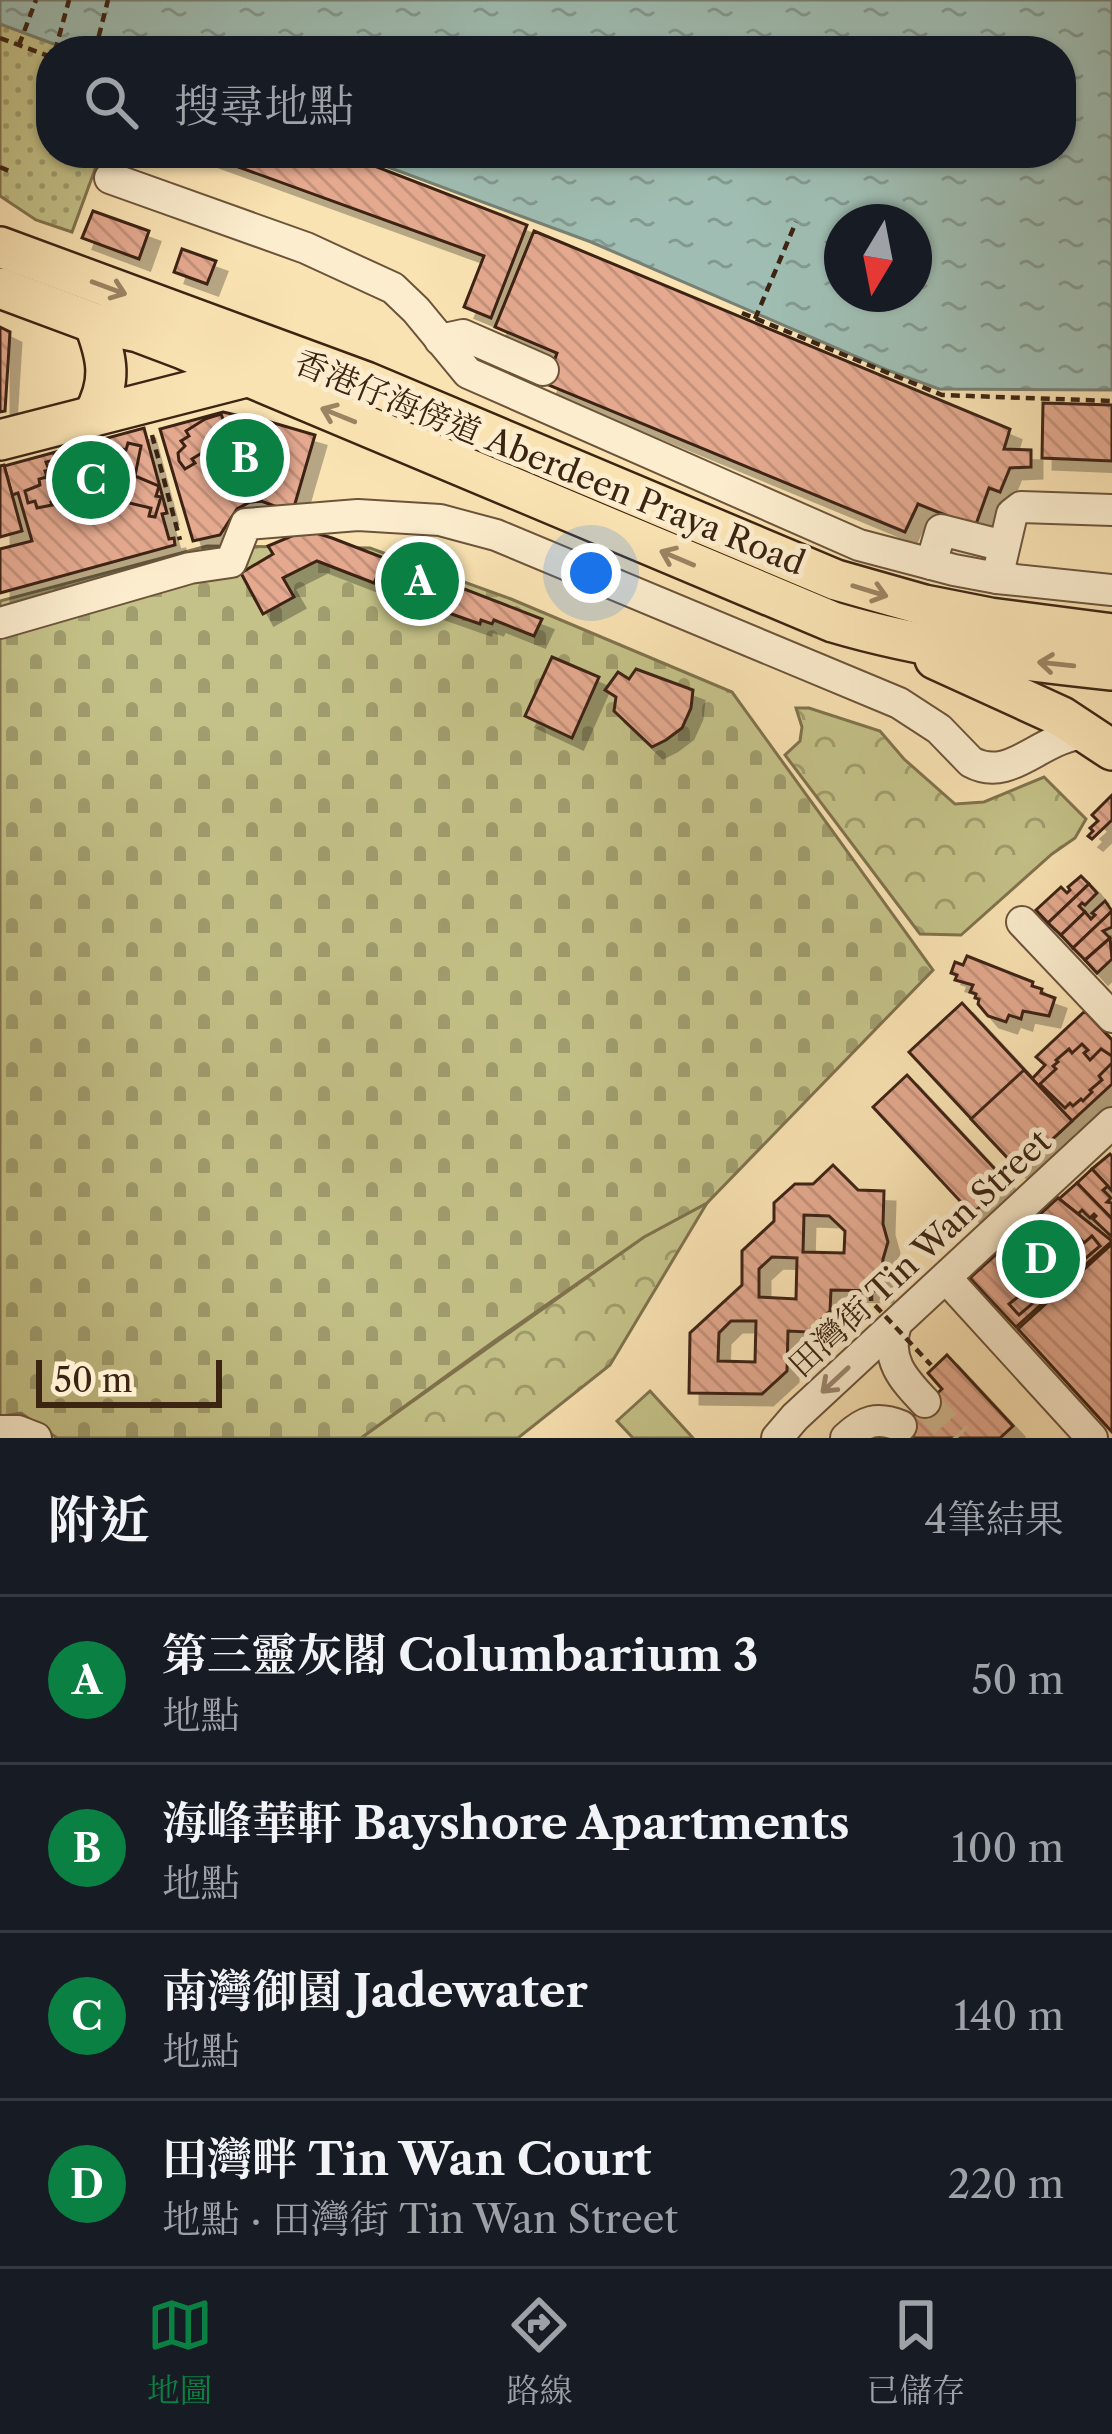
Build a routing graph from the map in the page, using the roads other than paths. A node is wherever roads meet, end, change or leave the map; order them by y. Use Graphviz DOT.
graph roads {
  1 [pos="110,178"];
  2 [pos="0,247"];
  3 [pos="0,288"];
  4 [pos="94,323"];
  5 [pos="440,340"];
  6 [pos="506,354"];
  7 [pos="543,370"];
  8 [pos="246,377"];
  9 [pos="492,384"];
  10 [pos="93,416"];
  11 [pos="0,440"];
  12 [pos="1112,510"];
  13 [pos="1004,546"];
  14 [pos="931,563"];
  15 [pos="997,578"];
  16 [pos="1112,590"];
  17 [pos="0,623"];
  18 [pos="1112,634"];
  19 [pos="886,638"];
  20 [pos="1112,670"];
  21 [pos="1016,697"];
  22 [pos="1100,742"];
  23 [pos="1002,768"];
  24 [pos="1022,922"];
  25 [pos="1112,1017"];
  26 [pos="1112,1123"];
  27 [pos="946,1278"];
  28 [pos="896,1324"];
  29 [pos="925,1402"];
  30 [pos="901,1426"];
  31 [pos="0,1431"];
  32 [pos="1079,1433"];
  33 [pos="36,1438"];
  34 [pos="777,1438"];
  35 [pos="849,1438"];
  36 [pos="861,1438"];
  1 -- 5 [label="street"];
  2 -- 18 [label="main road, 香港仔海傍道 Aberdeen Praya Road, one-way"];
  3 -- 4 [label="main road, 香港仔海傍道 Aberdeen Praya Road"];
  4 -- 8 [label="main road, 香港仔海傍道 Aberdeen Praya Road"];
  4 -- 10 [label="main road"];
  5 -- 6 [label="street"];
  5 -- 9 [label="street"];
  6 -- 7 [label="street"];
  6 -- 9 [label="street"];
  8 -- 10 [label="main road"];
  19 -- 8 [label="main road, 香港仔海傍道 Aberdeen Praya Road, one-way"];
  9 -- 14 [label="street"];
  10 -- 11 [label="main road"];
  12 -- 13 [label="street"];
  13 -- 14 [label="street"];
  13 -- 15 [label="street"];
  14 -- 15 [label="street"];
  15 -- 16 [label="street"];
  17 -- 23 [label="street"];
  20 -- 19 [label="main road, 香港仔海傍道 Aberdeen Praya Road, one-way"];
  19 -- 21 [label="main road"];
  21 -- 22 [label="main road"];
  21 -- 23 [label="street"];
  22 -- 23 [label="street"];
  24 -- 25 [label="street"];
  26 -- 27 [label="street, 田灣街 Tin Wan Street"];
  27 -- 28 [label="street, 田灣街 Tin Wan Street"];
  27 -- 32 [label="street"];
  28 -- 29 [label="street"];
  28 -- 34 [label="street, 田灣街 Tin Wan Street, one-way"];
  30 -- 35 [label="street"];
  31 -- 33 [label="street"];
  35 -- 36 [label="street"];
}
